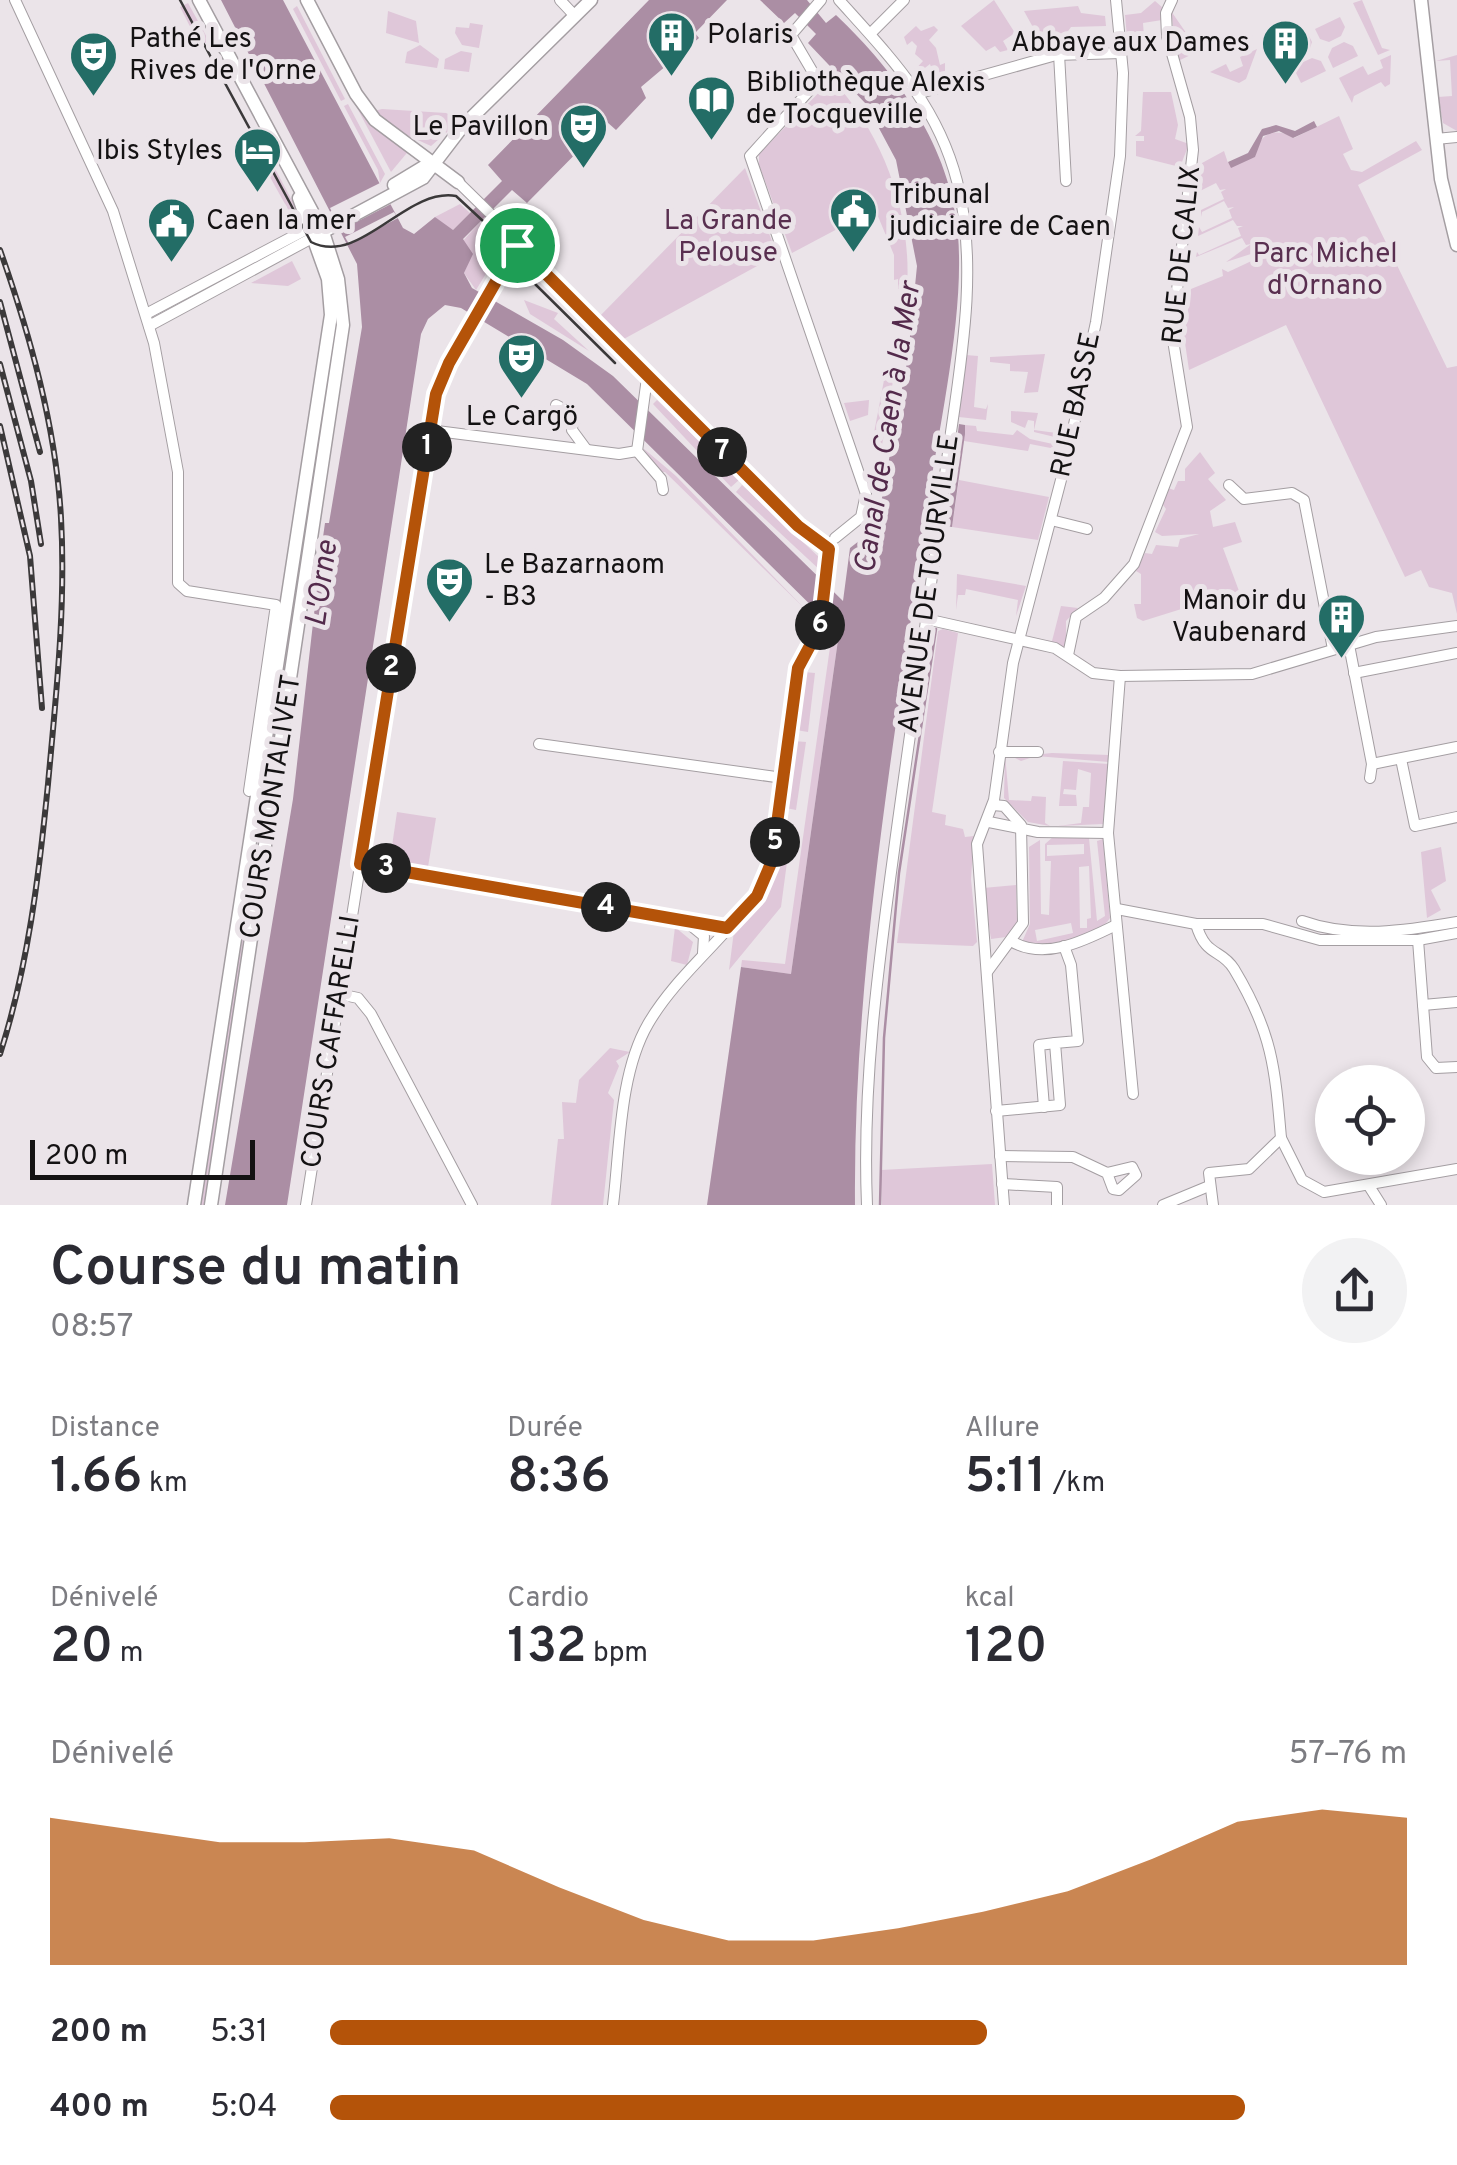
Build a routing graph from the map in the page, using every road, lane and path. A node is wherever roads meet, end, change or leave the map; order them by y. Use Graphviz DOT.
graph roads {
  1 [pos="15,0"];
  2 [pos="199,0"];
  3 [pos="306,0"];
  4 [pos="560,0"];
  5 [pos="591,0"];
  6 [pos="820,0"];
  7 [pos="839,0"];
  8 [pos="904,0"];
  9 [pos="1116,0"];
  10 [pos="1172,0"];
  11 [pos="1421,0"];
  12 [pos="575,16"];
  13 [pos="871,33"];
  14 [pos="1059,54"];
  15 [pos="1121,54"];
  16 [pos="920,93"];
  17 [pos="1457,137"];
  18 [pos="1436,139"];
  19 [pos="434,161"];
  20 [pos="1066,181"];
  21 [pos="458,182"];
  22 [pos="316,230"];
  23 [pos="517,245"];
  24 [pos="1457,245"];
  25 [pos="146,314"];
  26 [pos="149,326"];
  27 [pos="647,378"];
  28 [pos="556,405"];
  29 [pos="429,430"];
  30 [pos="586,450"];
  31 [pos="637,452"];
  32 [pos="1229,486"];
  33 [pos="663,490"];
  34 [pos="1051,520"];
  35 [pos="1087,529"];
  36 [pos="832,544"];
  37 [pos="926,619"];
  38 [pos="1457,626"];
  39 [pos="1019,639"];
  40 [pos="1348,644"];
  41 [pos="1334,649"];
  42 [pos="1457,653"];
  43 [pos="1068,655"];
  44 [pos="1354,673"];
  45 [pos="1120,676"];
  46 [pos="539,744"];
  47 [pos="1457,747"];
  48 [pos="999,752"];
  49 [pos="1038,752"];
  50 [pos="1401,758"];
  51 [pos="1372,764"];
  52 [pos="784,778"];
  53 [pos="1370,778"];
  54 [pos="249,791"];
  55 [pos="993,805"];
  56 [pos="1008,812"];
  57 [pos="1457,817"];
  58 [pos="989,822"];
  59 [pos="1003,824"];
  60 [pos="1021,826"];
  61 [pos="1038,832"];
  62 [pos="1108,833"];
  63 [pos="1022,852"];
  64 [pos="360,864"];
  65 [pos="1117,909"];
  66 [pos="678,919"];
  67 [pos="1302,922"];
  68 [pos="1457,922"];
  69 [pos="1196,924"];
  70 [pos="1116,925"];
  71 [pos="727,928"];
  72 [pos="1457,933"];
  73 [pos="981,938"];
  74 [pos="1418,940"];
  75 [pos="1006,945"];
  76 [pos="1064,946"];
  77 [pos="702,957"];
  78 [pos="986,973"];
  79 [pos="339,994"];
  80 [pos="1457,1002"];
  81 [pos="1423,1005"];
  82 [pos="1457,1068"];
  83 [pos="1132,1094"];
  84 [pos="996,1111"];
  85 [pos="1281,1138"];
  86 [pos="1000,1156"];
  87 [pos="1457,1169"];
  88 [pos="1107,1174"];
  89 [pos="1002,1184"];
  90 [pos="1209,1186"];
  91 [pos="1369,1186"];
  92 [pos="1057,1204"];
  93 [pos="194,1205"];
  94 [pos="211,1205"];
  95 [pos="306,1205"];
  96 [pos="472,1205"];
  97 [pos="612,1205"];
  98 [pos="867,1205"];
  99 [pos="1004,1205"];
  100 [pos="1163,1205"];
  101 [pos="1213,1205"];
  102 [pos="1382,1205"];
  1 -- 25 [label="street"];
  2 -- 22 [label="main road"];
  3 -- 19 [label="main road"];
  4 -- 12 [label="street"];
  5 -- 12 [label="main road"];
  6 -- 36 [label="street"];
  7 -- 13 [label="street, AVENUE DE TOURVILLE"];
  8 -- 13 [label="street"];
  9 -- 15 [label="street, RUE BASSE"];
  10 -- 43 [label="street, RUE DE CALIX"];
  11 -- 18 [label="main road"];
  12 -- 19 [label="main road"];
  13 -- 16 [label="street, AVENUE DE TOURVILLE"];
  14 -- 15 [label="street"];
  14 -- 16 [label="street"];
  14 -- 20 [label="street"];
  15 -- 34 [label="street, RUE BASSE"];
  16 -- 37 [label="street, AVENUE DE TOURVILLE"];
  17 -- 18 [label="street"];
  18 -- 24 [label="main road"];
  19 -- 21 [label="main road"];
  19 -- 22 [label="main road"];
  21 -- 23 [label="street"];
  22 -- 25 [label="street"];
  22 -- 26 [label="street"];
  22 -- 93 [label="main road, COURS MONTALIVET"];
  22 -- 94 [label="main road, COURS MONTALIVET"];
  23 -- 27 [label="street"];
  23 -- 29 [label="street, COURS CAFFARELLI"];
  25 -- 26 [label="street"];
  26 -- 54 [label="street, COURS MONTALIVET"];
  27 -- 31 [label="street"];
  27 -- 36 [label="street"];
  28 -- 30 [label="street"];
  29 -- 30 [label="street"];
  29 -- 64 [label="street, COURS CAFFARELLI"];
  30 -- 31 [label="street"];
  31 -- 33 [label="street"];
  32 -- 41 [label="street"];
  34 -- 35 [label="street"];
  34 -- 39 [label="street, RUE BASSE"];
  36 -- 52 [label="street"];
  37 -- 39 [label="street"];
  37 -- 98 [label="street, AVENUE DE TOURVILLE"];
  38 -- 40 [label="street"];
  39 -- 43 [label="street"];
  39 -- 48 [label="street, RUE BASSE"];
  40 -- 41 [label="street"];
  40 -- 44 [label="street"];
  41 -- 45 [label="street"];
  42 -- 44 [label="street"];
  43 -- 45 [label="street"];
  44 -- 51 [label="street"];
  45 -- 62 [label="street"];
  46 -- 52 [label="street"];
  47 -- 50 [label="street"];
  48 -- 49 [label="street"];
  48 -- 55 [label="street, RUE BASSE"];
  50 -- 51 [label="street"];
  50 -- 57 [label="street"];
  51 -- 53 [label="street"];
  52 -- 71 [label="street"];
  55 -- 56 [label="street"];
  55 -- 58 [label="street, RUE BASSE"];
  56 -- 59 [label="street"];
  56 -- 60 [label="street"];
  58 -- 59 [label="street"];
  58 -- 73 [label="street, RUE BASSE"];
  59 -- 60 [label="street"];
  60 -- 61 [label="street"];
  60 -- 63 [label="street"];
  61 -- 62 [label="street"];
  61 -- 63 [label="street"];
  62 -- 65 [label="street"];
  63 -- 75 [label="street"];
  64 -- 66 [label="street"];
  64 -- 79 [label="street, COURS CAFFARELLI"];
  65 -- 69 [label="street"];
  65 -- 70 [label="street"];
  66 -- 71 [label="street"];
  66 -- 77 [label="street"];
  67 -- 68 [label="street"];
  69 -- 74 [label="street"];
  69 -- 85 [label="street"];
  70 -- 76 [label="street"];
  70 -- 83 [label="street"];
  71 -- 77 [label="street"];
  72 -- 74 [label="street"];
  73 -- 75 [label="street"];
  73 -- 78 [label="street, RUE BASSE"];
  74 -- 81 [label="street"];
  75 -- 76 [label="street"];
  75 -- 78 [label="street"];
  76 -- 84 [label="street"];
  77 -- 97 [label="street"];
  78 -- 84 [label="street, RUE BASSE"];
  79 -- 95 [label="street, COURS CAFFARELLI"];
  79 -- 96 [label="street"];
  80 -- 81 [label="street"];
  81 -- 82 [label="street"];
  84 -- 86 [label="street, RUE BASSE"];
  85 -- 90 [label="street"];
  85 -- 91 [label="street"];
  86 -- 88 [label="street"];
  86 -- 89 [label="street, RUE BASSE"];
  87 -- 91 [label="street"];
  89 -- 92 [label="street"];
  89 -- 99 [label="street, RUE BASSE"];
  90 -- 100 [label="street"];
  90 -- 101 [label="street"];
  91 -- 102 [label="street"];
}
